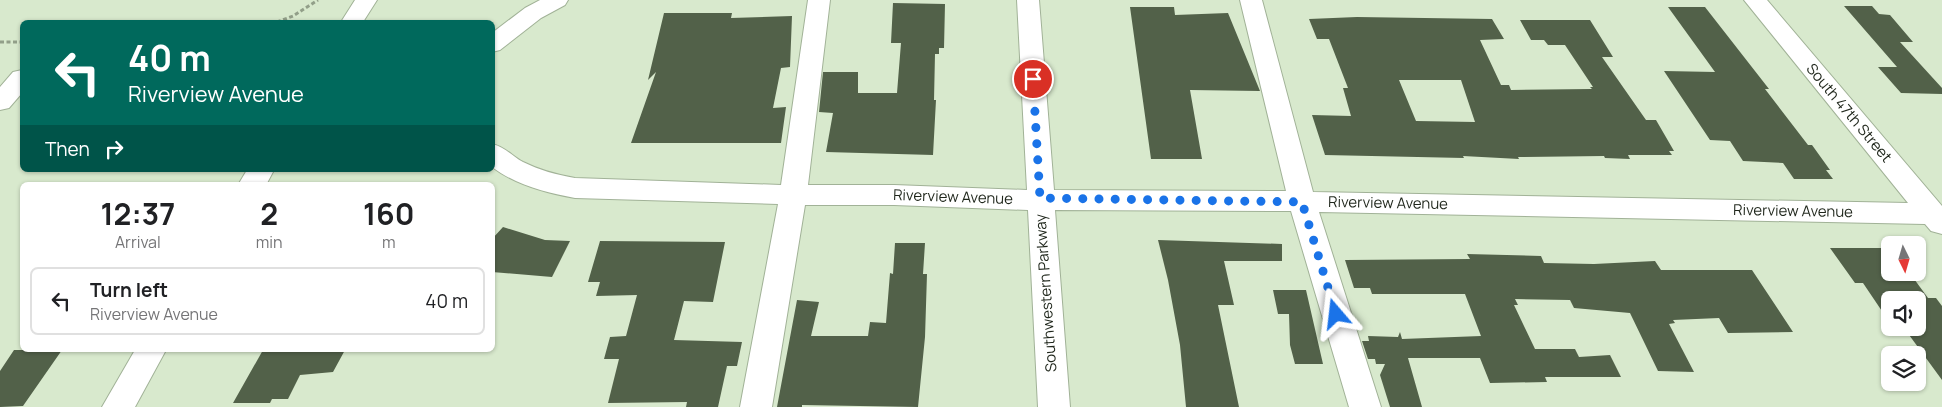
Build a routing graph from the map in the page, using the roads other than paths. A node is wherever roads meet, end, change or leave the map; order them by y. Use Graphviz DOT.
graph roads {
  1 [pos="366,0"];
  2 [pos="557,0"];
  3 [pos="820,0"];
  4 [pos="1028,0"];
  5 [pos="1251,0"];
  6 [pos="1755,0"];
  7 [pos="353,20"];
  8 [pos="495,43"];
  9 [pos="0,77"];
  10 [pos="20,77"];
  11 [pos="20,79"];
  12 [pos="0,102"];
  13 [pos="495,155"];
  14 [pos="793,195"];
  15 [pos="1040,198"];
  16 [pos="1302,202"];
  17 [pos="1937,219"];
  18 [pos="150,352"];
  19 [pos="118,407"];
  20 [pos="756,407"];
  21 [pos="1054,407"];
  22 [pos="1365,407"];
  1 -- 7 [label="street"];
  2 -- 8 [label="street"];
  3 -- 14 [label="street"];
  4 -- 15 [label="street, Southwestern Parkway"];
  5 -- 16 [label="street"];
  6 -- 17 [label="street, South 47th Street"];
  9 -- 10 [label="street"];
  11 -- 12 [label="street"];
  13 -- 14 [label="street, Riverview Avenue"];
  14 -- 15 [label="street, Riverview Avenue"];
  14 -- 20 [label="street"];
  15 -- 16 [label="street, Riverview Avenue"];
  15 -- 21 [label="street, Southwestern Parkway"];
  16 -- 17 [label="street, Riverview Avenue"];
  16 -- 22 [label="street"];
  18 -- 19 [label="street"];
}
